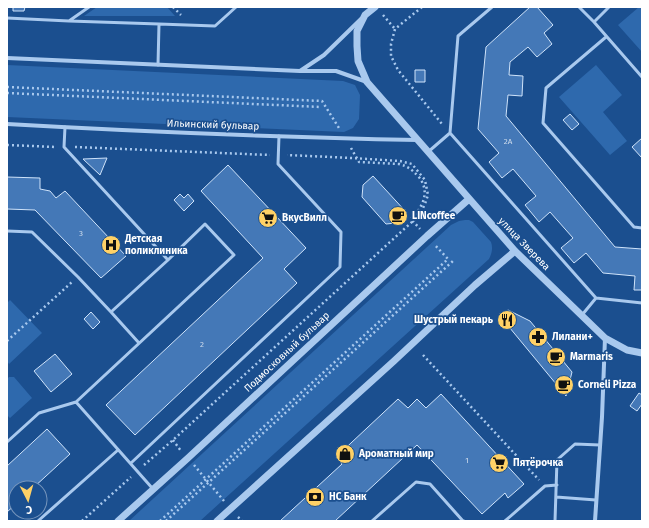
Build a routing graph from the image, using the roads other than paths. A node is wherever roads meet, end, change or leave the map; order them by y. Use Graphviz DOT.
graph roads {
  1 [pos="90,7"];
  2 [pos="236,7"];
  3 [pos="375,7"];
  4 [pos="492,7"];
  5 [pos="579,7"];
  6 [pos="609,7"];
  7 [pos="365,15"];
  8 [pos="7,18"];
  9 [pos="69,21"];
  10 [pos="594,22"];
  11 [pos="159,24"];
  12 [pos="606,37"];
  13 [pos="7,58"];
  14 [pos="158,65"];
  15 [pos="300,71"];
  16 [pos="642,77"];
  17 [pos="367,82"];
  18 [pos="7,124"];
  19 [pos="65,127"];
  20 [pos="450,134"];
  21 [pos="279,136"];
  22 [pos="418,140"];
  23 [pos="428,152"];
  24 [pos="469,199"];
  25 [pos="642,228"];
  26 [pos="7,231"];
  27 [pos="515,251"];
  28 [pos="168,260"];
  29 [pos="596,298"];
  30 [pos="642,303"];
  31 [pos="111,312"];
  32 [pos="581,316"];
  33 [pos="605,338"];
  34 [pos="139,343"];
  35 [pos="642,353"];
  36 [pos="76,402"];
  37 [pos="7,442"];
  38 [pos="600,445"];
  39 [pos="118,450"];
  40 [pos="130,463"];
  41 [pos="556,485"];
  42 [pos="153,489"];
  43 [pos="556,497"];
  44 [pos="596,500"];
  45 [pos="38,521"];
  46 [pos="118,521"];
  47 [pos="217,521"];
  48 [pos="372,521"];
  49 [pos="464,521"];
  50 [pos="505,521"];
  51 [pos="555,521"];
  52 [pos="595,521"];
  1 -- 9 [label="lane"];
  2 -- 11 [label="lane"];
  3 -- 7 [label="street, улица Зверева"];
  4 -- 20 [label="lane"];
  5 -- 10 [label="lane"];
  6 -- 10 [label="lane"];
  7 -- 15 [label="street"];
  7 -- 17 [label="street, улица Зверева"];
  8 -- 9 [label="lane"];
  9 -- 11 [label="lane"];
  10 -- 12 [label="lane"];
  11 -- 14 [label="lane"];
  12 -- 16 [label="lane"];
  12 -- 25 [label="lane"];
  13 -- 14 [label="street"];
  14 -- 15 [label="street"];
  15 -- 17 [label="street"];
  17 -- 22 [label="street, улица Зверева"];
  18 -- 19 [label="street, Ильинский бульвар"];
  19 -- 21 [label="street, Ильинский бульвар"];
  19 -- 28 [label="lane"];
  20 -- 23 [label="lane"];
  20 -- 29 [label="lane"];
  21 -- 22 [label="street, Ильинский бульвар"];
  21 -- 40 [label="lane"];
  22 -- 23 [label="street, улица Зверева"];
  23 -- 24 [label="street, улица Зверева"];
  24 -- 27 [label="street, улица Зверева"];
  24 -- 42 [label="street, Подмосковный бульвар"];
  26 -- 31 [label="lane"];
  27 -- 32 [label="street, улица Зверева"];
  27 -- 47 [label="street"];
  28 -- 31 [label="lane"];
  28 -- 34 [label="lane"];
  29 -- 30 [label="lane"];
  29 -- 32 [label="lane"];
  31 -- 34 [label="lane"];
  32 -- 33 [label="street, улица Зверева"];
  33 -- 35 [label="street, улица Зверева"];
  33 -- 38 [label="street"];
  34 -- 36 [label="lane"];
  36 -- 37 [label="lane"];
  36 -- 39 [label="lane"];
  38 -- 41 [label="lane"];
  38 -- 44 [label="street"];
  39 -- 40 [label="lane"];
  39 -- 45 [label="lane"];
  40 -- 42 [label="lane"];
  41 -- 43 [label="lane"];
  41 -- 50 [label="lane"];
  42 -- 46 [label="street, Подмосковный бульвар"];
  43 -- 44 [label="lane"];
  43 -- 51 [label="lane"];
  44 -- 52 [label="street"];
  48 -- 49 [label="lane"];
}
